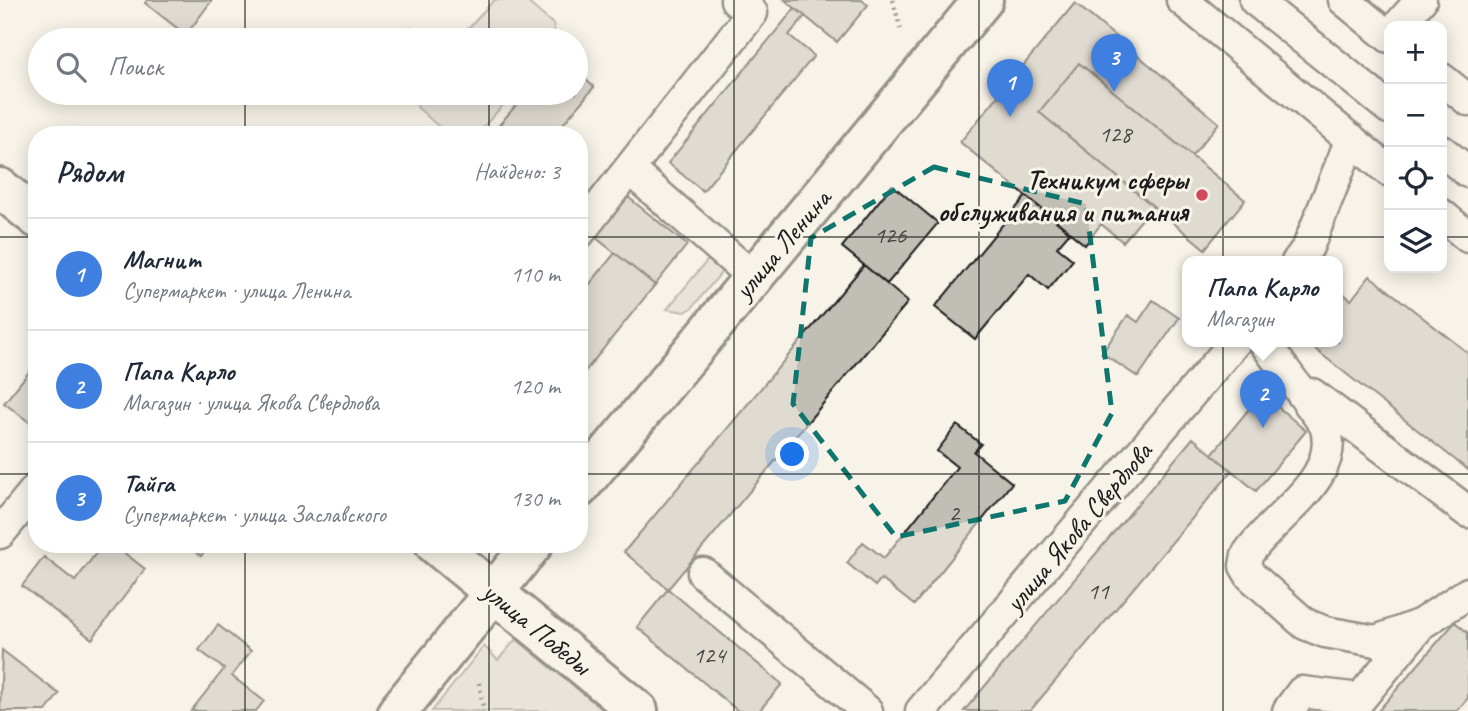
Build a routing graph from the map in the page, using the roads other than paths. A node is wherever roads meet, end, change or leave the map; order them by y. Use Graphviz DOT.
graph roads {
  1 [pos="736,0"];
  2 [pos="983,0"];
  3 [pos="1181,0"];
  4 [pos="1255,0"];
  5 [pos="1344,0"];
  6 [pos="1421,0"];
  7 [pos="1402,21"];
  8 [pos="1384,32"];
  9 [pos="1447,83"];
  10 [pos="1468,100"];
  11 [pos="1384,104"];
  12 [pos="1351,139"];
  13 [pos="1447,155"];
  14 [pos="1384,167"];
  15 [pos="629,169"];
  16 [pos="1468,172"];
  17 [pos="0,188"];
  18 [pos="28,211"];
  19 [pos="1447,219"];
  20 [pos="588,221"];
  21 [pos="1468,237"];
  22 [pos="1301,256"];
  23 [pos="754,278"];
  24 [pos="1231,347"];
  25 [pos="1266,347"];
  26 [pos="1295,382"];
  27 [pos="588,477"];
  28 [pos="28,499"];
  29 [pos="1468,512"];
  30 [pos="0,533"];
  31 [pos="446,553"];
  32 [pos="526,553"];
  33 [pos="703,573"];
  34 [pos="493,592"];
  35 [pos="1468,593"];
  36 [pos="1421,624"];
  37 [pos="398,711"];
  38 [pos="638,711"];
  39 [pos="867,711"];
  40 [pos="921,711"];
  41 [pos="1287,711"];
  1 -- 15 [label="street"];
  2 -- 23 [label="main road, улица Ленина"];
  3 -- 12 [label="street"];
  4 -- 11 [label="street"];
  5 -- 8 [label="street"];
  6 -- 7 [label="street"];
  9 -- 10 [label="street"];
  12 -- 14 [label="street"];
  12 -- 22 [label="street"];
  13 -- 16 [label="street"];
  15 -- 20 [label="street"];
  15 -- 23 [label="street"];
  17 -- 18 [label="main road"];
  19 -- 21 [label="street"];
  23 -- 27 [label="main road, улица Ленина"];
  24 -- 40 [label="street, улица Якова Свердлова"];
  25 -- 26 [label="street"];
  26 -- 29 [label="street"];
  26 -- 36 [label="street"];
  28 -- 30 [label="street"];
  31 -- 34 [label="main road, улица Победы"];
  32 -- 34 [label="main road"];
  33 -- 39 [label="street"];
  34 -- 37 [label="main road"];
  34 -- 38 [label="main road, улица Победы"];
  35 -- 36 [label="street"];
  36 -- 41 [label="street"];
}
